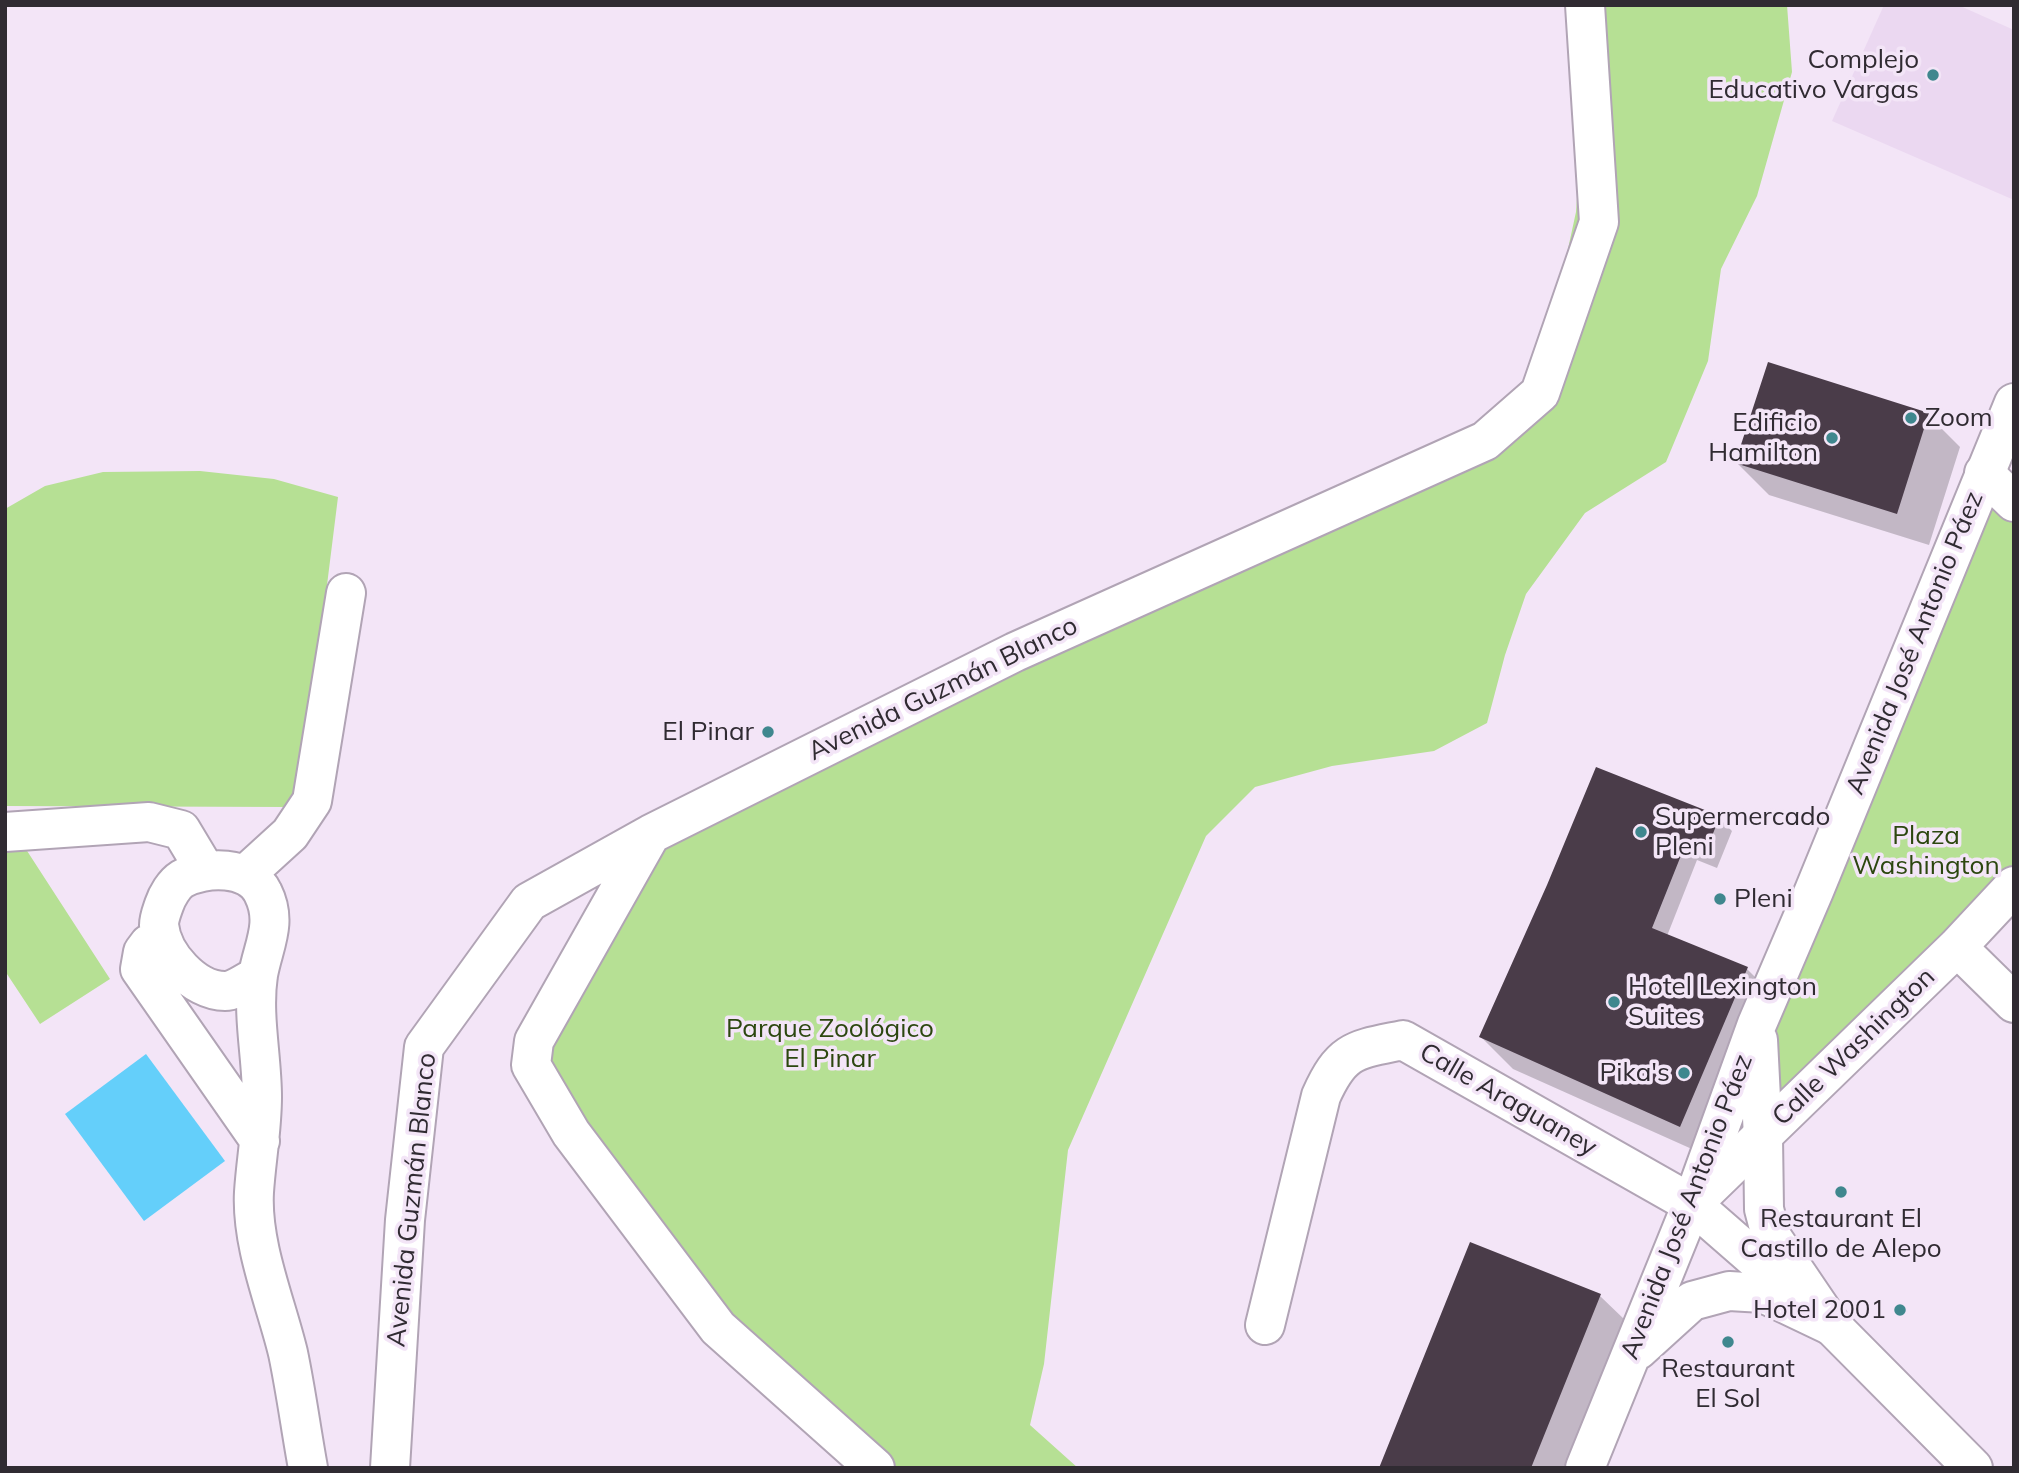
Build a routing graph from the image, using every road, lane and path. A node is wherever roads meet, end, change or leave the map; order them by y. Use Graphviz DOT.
graph roads {
  1 [pos="1585,5"];
  2 [pos="2014,403"];
  3 [pos="1984,473"];
  4 [pos="2014,502"];
  5 [pos="346,593"];
  6 [pos="5,832"];
  7 [pos="651,834"];
  8 [pos="205,870"];
  9 [pos="245,876"];
  10 [pos="2014,886"];
  11 [pos="163,941"];
  12 [pos="1957,947"];
  13 [pos="258,976"];
  14 [pos="2014,1003"];
  15 [pos="1757,1024"];
  16 [pos="1763,1137"];
  17 [pos="260,1141"];
  18 [pos="1692,1204"];
  19 [pos="1265,1325"];
  20 [pos="1832,1326"];
  21 [pos="1629,1359"];
  22 [pos="308,1468"];
  23 [pos="390,1468"];
  24 [pos="875,1468"];
  25 [pos="1585,1468"];
  26 [pos="1973,1468"];
  1 -- 7 [label="street, Avenida Guzmán Blanco"];
  2 -- 3 [label="street, Avenida José Antonio Páez"];
  3 -- 4 [label="street"];
  3 -- 15 [label="street, Avenida José Antonio Páez"];
  5 -- 9 [label="street"];
  6 -- 8 [label="street"];
  7 -- 23 [label="street, Avenida Guzmán Blanco"];
  7 -- 24 [label="street"];
  8 -- 9 [label="street"];
  8 -- 11 [label="street"];
  9 -- 13 [label="street"];
  10 -- 12 [label="street, Calle Washington"];
  11 -- 13 [label="street"];
  11 -- 17 [label="street"];
  12 -- 14 [label="street"];
  12 -- 16 [label="street, Calle Washington"];
  13 -- 17 [label="street"];
  15 -- 16 [label="street"];
  15 -- 18 [label="street, Avenida José Antonio Páez"];
  16 -- 18 [label="street, Calle Washington"];
  16 -- 20 [label="street"];
  17 -- 22 [label="street"];
  18 -- 19 [label="street, Calle Araguaney"];
  18 -- 20 [label="street, Calle Araguaney"];
  18 -- 21 [label="street, Avenida José Antonio Páez"];
  20 -- 21 [label="street"];
  20 -- 26 [label="street"];
  21 -- 25 [label="street, Avenida José Antonio Páez"];
}
